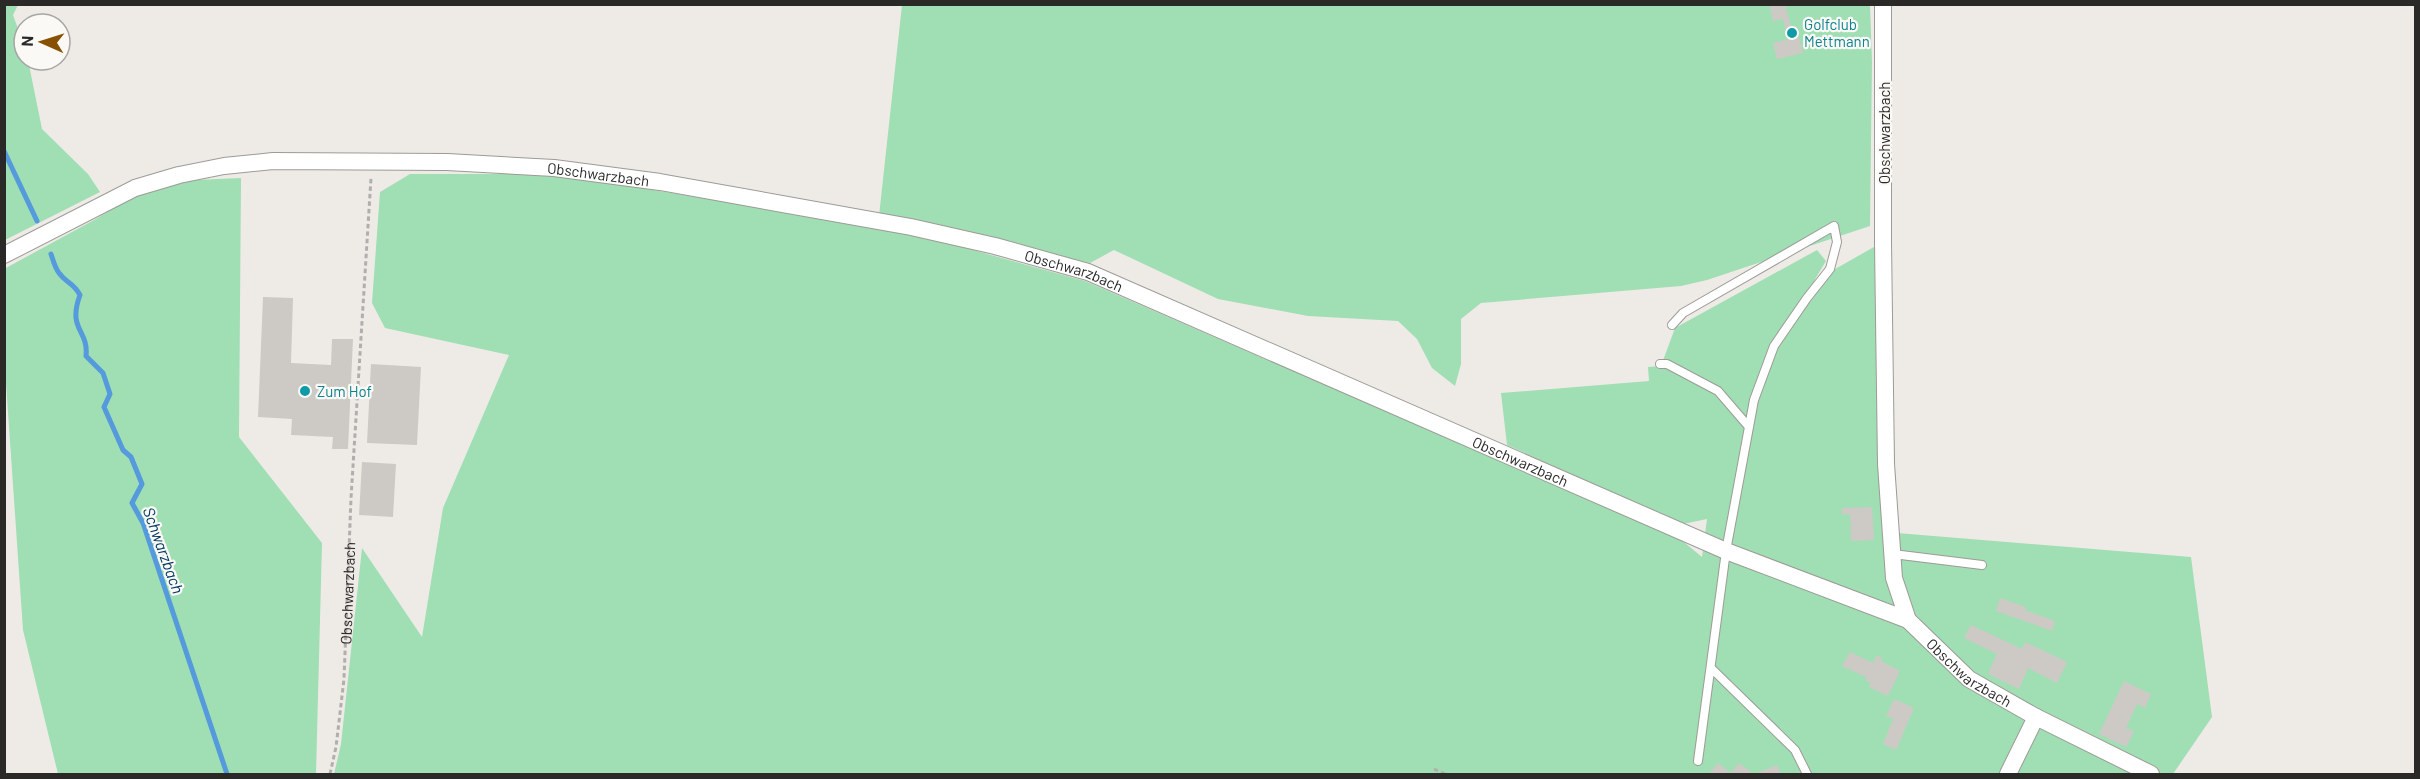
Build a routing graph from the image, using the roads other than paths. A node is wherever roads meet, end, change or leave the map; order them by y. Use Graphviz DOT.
graph roads {
  1 [pos="1883,4"];
  2 [pos="4,255"];
  3 [pos="1672,325"];
  4 [pos="1660,364"];
  5 [pos="1749,427"];
  6 [pos="1726,551"];
  7 [pos="1893,554"];
  8 [pos="1982,565"];
  9 [pos="1908,620"];
  10 [pos="1711,668"];
  11 [pos="2036,717"];
  12 [pos="1698,761"];
  13 [pos="1808,774"];
  14 [pos="2008,774"];
  15 [pos="2151,774"];
  1 -- 7 [label="street, Obschwarzbach"];
  2 -- 6 [label="street, Obschwarzbach"];
  3 -- 5 [label="lane"];
  4 -- 5 [label="lane"];
  5 -- 6 [label="lane"];
  6 -- 9 [label="street, Obschwarzbach"];
  6 -- 10 [label="lane"];
  7 -- 8 [label="lane"];
  7 -- 9 [label="street, Obschwarzbach"];
  9 -- 11 [label="street, Obschwarzbach"];
  10 -- 12 [label="lane"];
  10 -- 13 [label="lane"];
  11 -- 14 [label="street"];
  11 -- 15 [label="street, Obschwarzbach"];
}
